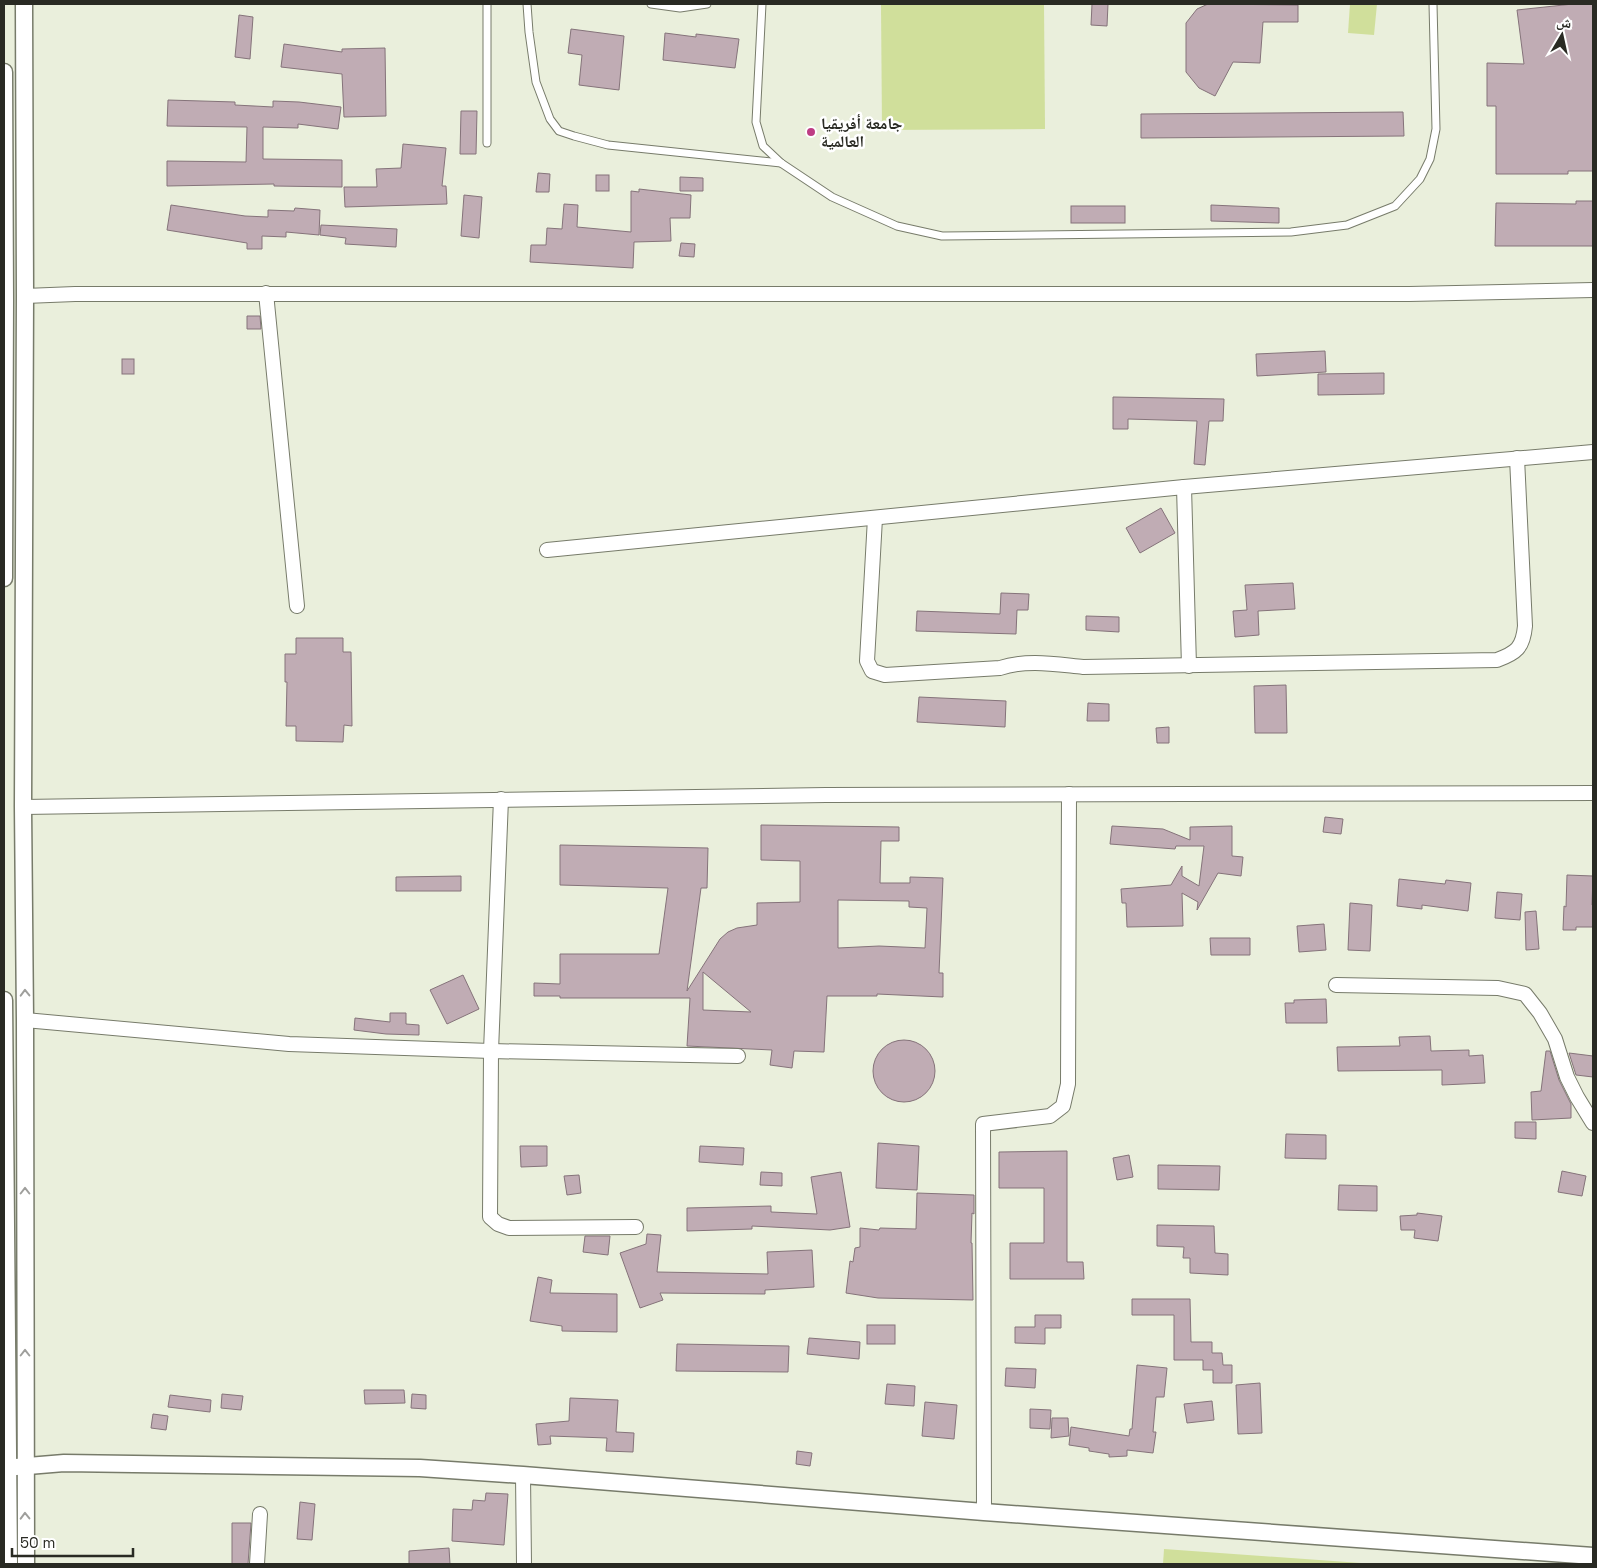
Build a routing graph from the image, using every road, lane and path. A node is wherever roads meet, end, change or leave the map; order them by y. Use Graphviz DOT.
graph roads {
  1 [pos="24,4"];
  2 [pos="487,4"];
  3 [pos="527,4"];
  4 [pos="651,4"];
  5 [pos="706,4"];
  6 [pos="762,4"];
  7 [pos="1433,4"];
  8 [pos="4,72"];
  9 [pos="487,144"];
  10 [pos="781,163"];
  11 [pos="1593,290"];
  12 [pos="266,294"];
  13 [pos="25,296"];
  14 [pos="1593,452"];
  15 [pos="1517,458"];
  16 [pos="1184,487"];
  17 [pos="875,518"];
  18 [pos="548,550"];
  19 [pos="4,578"];
  20 [pos="296,606"];
  21 [pos="1189,666"];
  22 [pos="1069,794"];
  23 [pos="1593,794"];
  24 [pos="501,799"];
  25 [pos="23,807"];
  26 [pos="1336,985"];
  27 [pos="4,1000"];
  28 [pos="25,1020"];
  29 [pos="491,1051"];
  30 [pos="738,1056"];
  31 [pos="1593,1123"];
  32 [pos="636,1227"];
  33 [pos="5,1468"];
  34 [pos="25,1468"];
  35 [pos="523,1474"];
  36 [pos="984,1512"];
  37 [pos="260,1514"];
  38 [pos="1593,1556"];
  39 [pos="9,1564"];
  40 [pos="26,1564"];
  41 [pos="258,1564"];
  42 [pos="524,1564"];
  1 -- 13 [label="street"];
  2 -- 9 [label="lane"];
  3 -- 10 [label="lane"];
  4 -- 5 [label="lane"];
  6 -- 10 [label="lane"];
  7 -- 10 [label="lane"];
  8 -- 19 [label="street"];
  11 -- 12 [label="street"];
  12 -- 13 [label="street"];
  12 -- 20 [label="street"];
  13 -- 25 [label="street"];
  14 -- 15 [label="street"];
  15 -- 16 [label="street"];
  15 -- 21 [label="street"];
  16 -- 17 [label="street"];
  16 -- 21 [label="street"];
  17 -- 18 [label="street"];
  17 -- 21 [label="street"];
  22 -- 23 [label="street"];
  22 -- 24 [label="street"];
  22 -- 36 [label="street"];
  24 -- 25 [label="street"];
  24 -- 29 [label="street"];
  28 -- 25 [label="street, one-way"];
  26 -- 31 [label="street"];
  27 -- 33 [label="street"];
  28 -- 29 [label="street"];
  34 -- 28 [label="street, one-way"];
  29 -- 30 [label="street"];
  29 -- 32 [label="street"];
  33 -- 34 [label="street"];
  33 -- 39 [label="street"];
  34 -- 35 [label="street"];
  40 -- 34 [label="street, one-way"];
  35 -- 36 [label="street"];
  35 -- 42 [label="street"];
  36 -- 38 [label="street"];
  37 -- 41 [label="street"];
}
